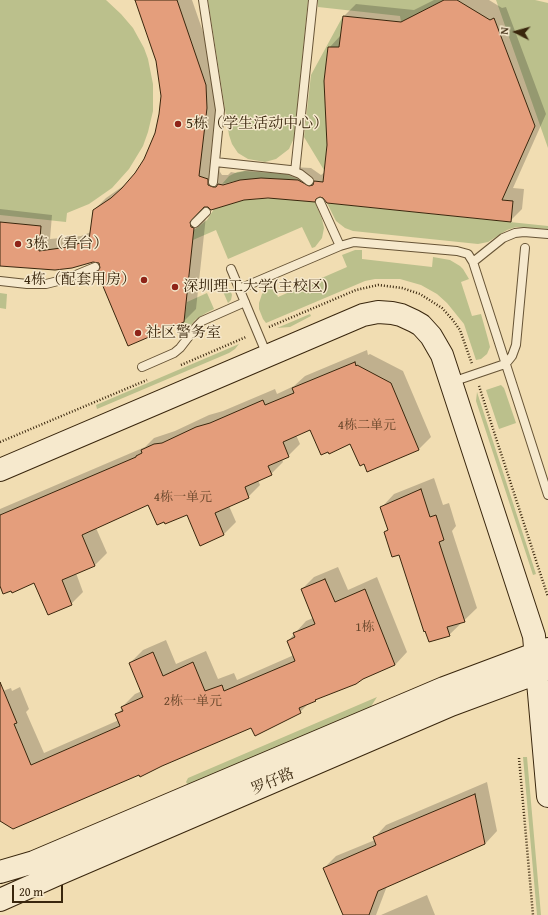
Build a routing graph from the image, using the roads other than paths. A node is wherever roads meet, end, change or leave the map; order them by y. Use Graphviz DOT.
graph roads {
  1 [pos="203,0"];
  2 [pos="313,0"];
  3 [pos="215,162"];
  4 [pos="295,172"];
  5 [pos="308,181"];
  6 [pos="213,182"];
  7 [pos="320,202"];
  8 [pos="206,212"];
  9 [pos="195,223"];
  10 [pos="548,234"];
  11 [pos="340,246"];
  12 [pos="525,248"];
  13 [pos="473,262"];
  14 [pos="95,267"];
  15 [pos="231,269"];
  16 [pos="0,281"];
  17 [pos="240,289"];
  18 [pos="245,302"];
  19 [pos="267,356"];
  20 [pos="506,363"];
  21 [pos="142,367"];
  22 [pos="451,382"];
  23 [pos="0,470"];
  24 [pos="548,495"];
  25 [pos="542,661"];
  26 [pos="548,796"];
  27 [pos="0,872"];
  28 [pos="0,900"];
  1 -- 3 [label="lane"];
  2 -- 4 [label="lane"];
  3 -- 4 [label="lane"];
  3 -- 6 [label="lane"];
  4 -- 5 [label="lane"];
  7 -- 11 [label="lane"];
  8 -- 9 [label="lane"];
  10 -- 13 [label="lane"];
  11 -- 13 [label="lane"];
  11 -- 17 [label="lane"];
  12 -- 20 [label="lane"];
  13 -- 20 [label="lane"];
  14 -- 16 [label="lane"];
  15 -- 17 [label="lane"];
  17 -- 18 [label="lane"];
  18 -- 19 [label="lane"];
  18 -- 21 [label="lane"];
  19 -- 22 [label="main road"];
  19 -- 23 [label="main road"];
  20 -- 22 [label="lane"];
  20 -- 24 [label="lane"];
  22 -- 25 [label="main road"];
  25 -- 26 [label="main road"];
  25 -- 27 [label="main road, 罗仔路"];
  25 -- 28 [label="main road, 罗仔路"];
}
